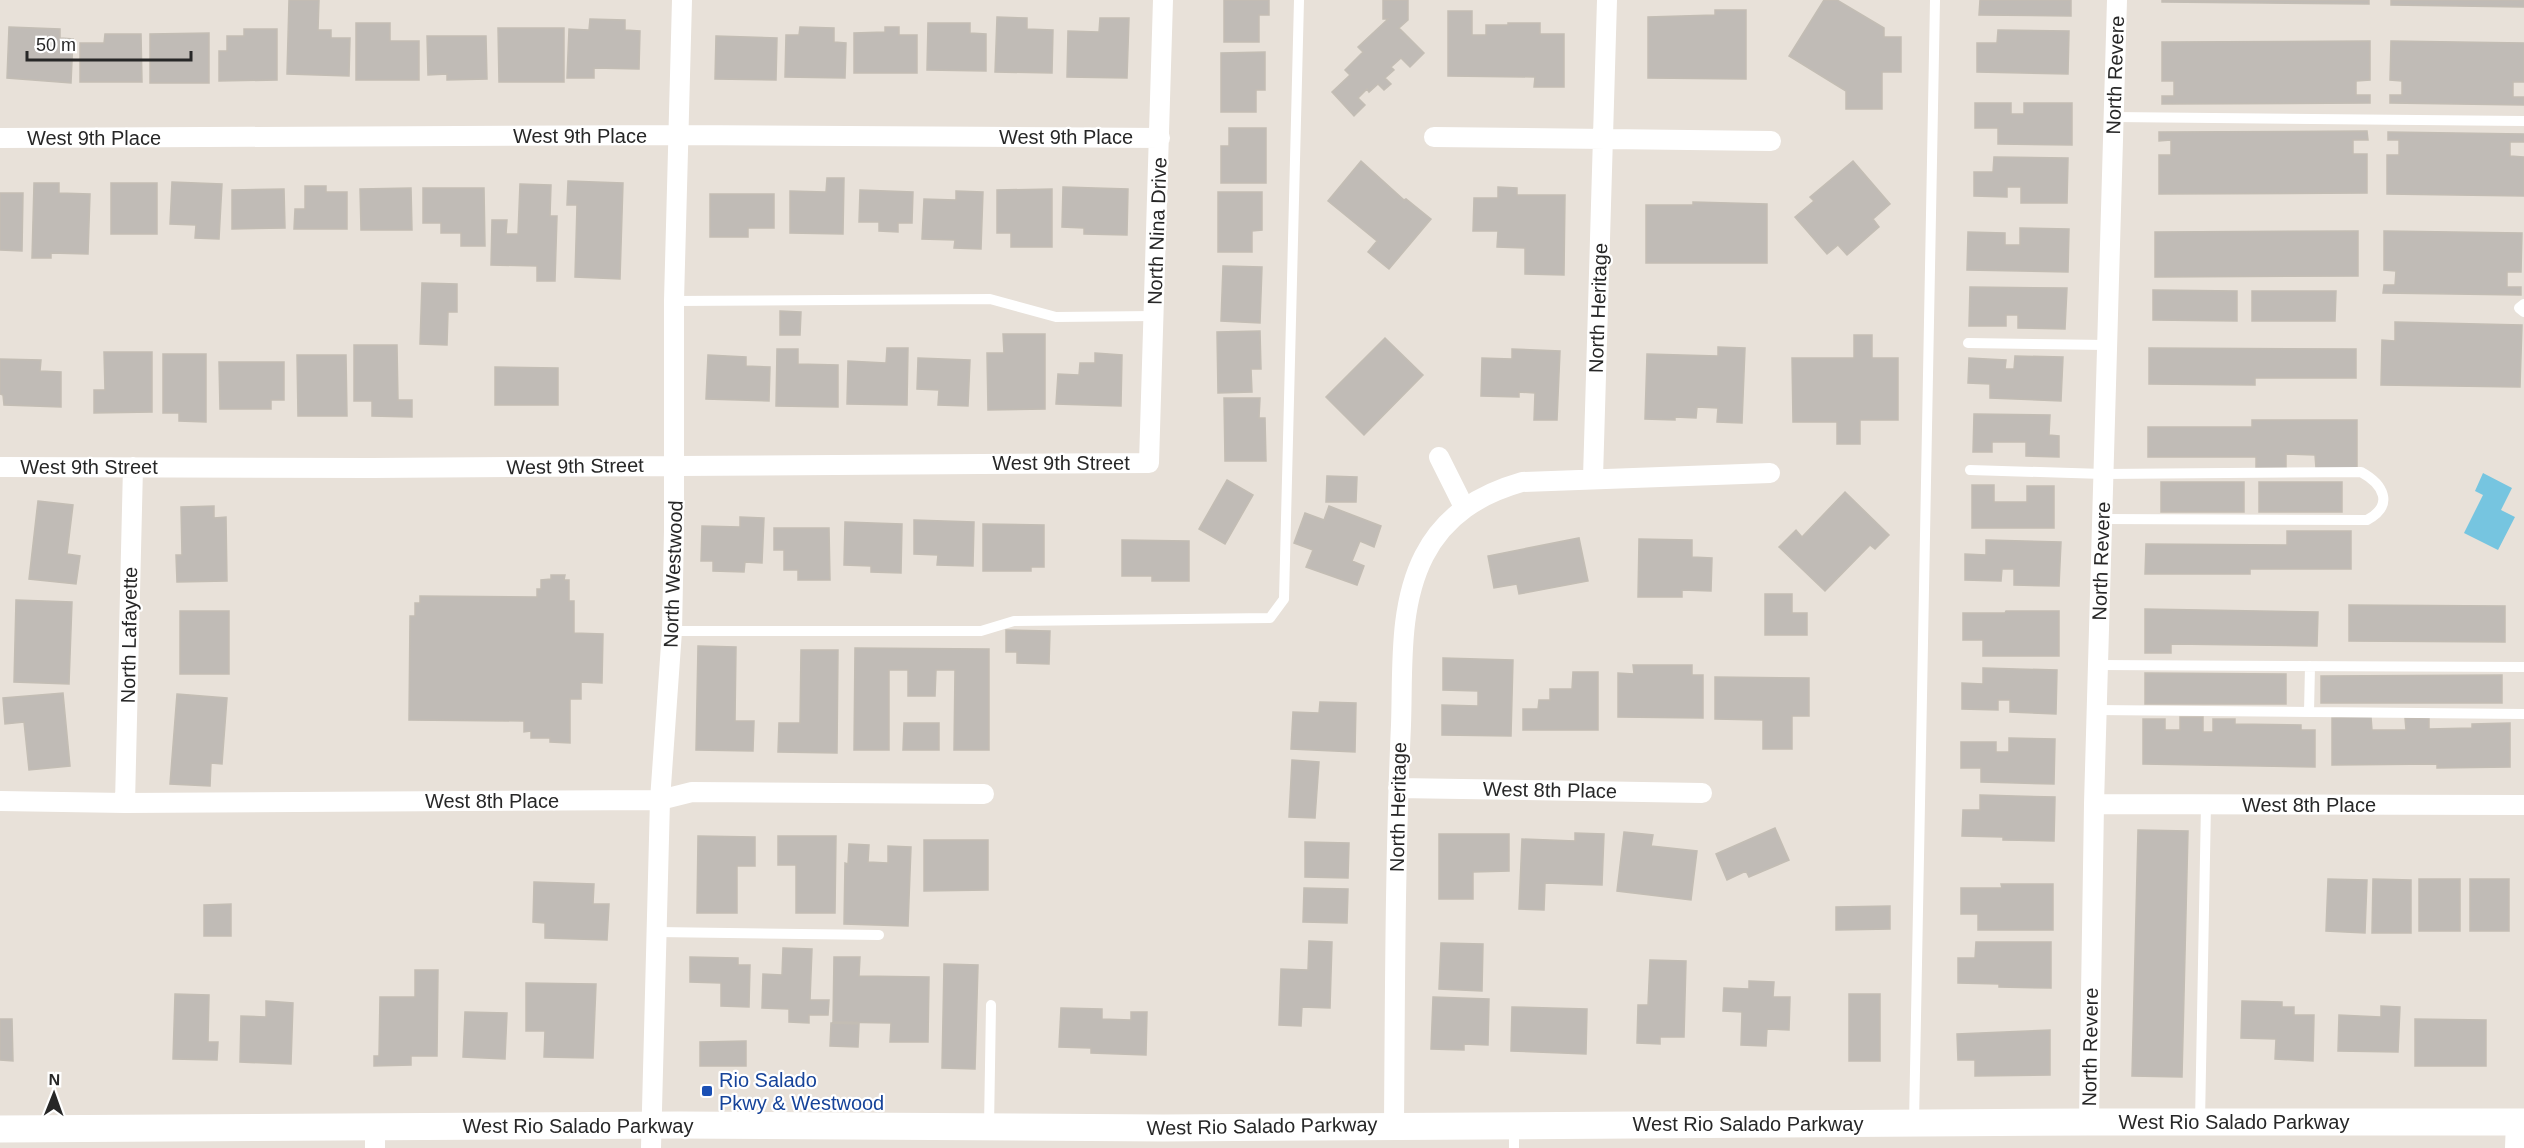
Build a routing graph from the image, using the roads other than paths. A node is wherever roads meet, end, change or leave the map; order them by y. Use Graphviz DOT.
graph roads {
  1 [pos="682,0"];
  2 [pos="1163,0"];
  3 [pos="1299,0"];
  4 [pos="1607,0"];
  5 [pos="1935,0"];
  6 [pos="2117,0"];
  7 [pos="2114,117"];
  8 [pos="2524,121"];
  9 [pos="679,135"];
  10 [pos="1434,137"];
  11 [pos="0,138"];
  12 [pos="1160,138"];
  13 [pos="1604,138"];
  14 [pos="1771,141"];
  15 [pos="674,301"];
  16 [pos="2524,304"];
  17 [pos="2524,312"];
  18 [pos="1154,316"];
  19 [pos="1968,343"];
  20 [pos="2107,345"];
  21 [pos="1439,457"];
  22 [pos="1149,462"];
  23 [pos="676,465"];
  24 [pos="0,467"];
  25 [pos="133,467"];
  26 [pos="1970,470"];
  27 [pos="1770,473"];
  28 [pos="2103,474"];
  29 [pos="1593,478"];
  30 [pos="1464,507"];
  31 [pos="2102,519"];
  32 [pos="672,631"];
  33 [pos="2098,665"];
  34 [pos="2310,666"];
  35 [pos="2524,667"];
  36 [pos="2096,710"];
  37 [pos="2309,712"];
  38 [pos="2524,714"];
  39 [pos="1398,788"];
  40 [pos="1702,793"];
  41 [pos="984,794"];
  42 [pos="660,800"];
  43 [pos="0,801"];
  44 [pos="125,803"];
  45 [pos="2094,804"];
  46 [pos="2206,804"];
  47 [pos="2524,806"];
  48 [pos="657,932"];
  49 [pos="879,935"];
  50 [pos="992,1005"];
  51 [pos="2089,1122"];
  52 [pos="2200,1122"];
  53 [pos="1914,1124"];
  54 [pos="1394,1125"];
  55 [pos="989,1127"];
  56 [pos="0,1129"];
  57 [pos="2519,1131"];
  58 [pos="1514,1136"];
  59 [pos="652,1137"];
  60 [pos="375,1138"];
  1 -- 9 [label="street, North Westwood"];
  2 -- 12 [label="street, North Nina Drive"];
  3 -- 32 [label="lane"];
  4 -- 13 [label="street, North Heritage"];
  5 -- 53 [label="lane"];
  6 -- 7 [label="street, North Revere"];
  7 -- 8 [label="lane"];
  7 -- 20 [label="street, North Revere"];
  9 -- 11 [label="street, West 9th Place"];
  9 -- 12 [label="street, West 9th Place"];
  9 -- 15 [label="street, North Westwood"];
  10 -- 13 [label="street"];
  12 -- 18 [label="street, North Nina Drive"];
  13 -- 14 [label="street"];
  13 -- 29 [label="street, North Heritage"];
  15 -- 18 [label="lane"];
  15 -- 23 [label="street, North Westwood"];
  16 -- 17 [label="lane"];
  18 -- 22 [label="street, North Nina Drive"];
  19 -- 20 [label="lane"];
  20 -- 28 [label="street, North Revere"];
  21 -- 30 [label="street"];
  22 -- 23 [label="street, West 9th Street"];
  23 -- 25 [label="street, West 9th Street"];
  23 -- 32 [label="street, North Westwood"];
  24 -- 25 [label="street, West 9th Street"];
  25 -- 44 [label="street, North Lafayette"];
  26 -- 28 [label="lane"];
  27 -- 29 [label="street, North Heritage"];
  28 -- 31 [label="street, North Revere"];
  28 -- 31 [label="lane"];
  29 -- 30 [label="street, North Heritage"];
  30 -- 39 [label="street, North Heritage"];
  31 -- 33 [label="street, North Revere"];
  32 -- 42 [label="street, North Westwood"];
  33 -- 34 [label="lane"];
  33 -- 36 [label="street, North Revere"];
  34 -- 35 [label="lane"];
  34 -- 37 [label="lane"];
  36 -- 37 [label="lane"];
  36 -- 45 [label="street, North Revere"];
  37 -- 38 [label="lane"];
  39 -- 40 [label="street, West 8th Place"];
  39 -- 54 [label="street, North Heritage"];
  41 -- 42 [label="street, West 8th Place"];
  42 -- 44 [label="street, West 8th Place"];
  42 -- 48 [label="street, North Westwood"];
  43 -- 44 [label="street, West 8th Place"];
  45 -- 46 [label="street, West 8th Place"];
  45 -- 51 [label="street, North Revere"];
  46 -- 47 [label="street, West 8th Place"];
  46 -- 52 [label="lane"];
  48 -- 49 [label="lane"];
  48 -- 59 [label="street, North Westwood"];
  50 -- 55 [label="lane"];
  51 -- 52 [label="main road, West Rio Salado Parkway"];
  51 -- 53 [label="main road, West Rio Salado Parkway"];
  52 -- 57 [label="main road, West Rio Salado Parkway"];
  53 -- 58 [label="main road, West Rio Salado Parkway"];
  54 -- 55 [label="main road, West Rio Salado Parkway"];
  54 -- 58 [label="main road, West Rio Salado Parkway"];
  55 -- 59 [label="main road, West Rio Salado Parkway"];
  56 -- 60 [label="main road, West Rio Salado Parkway"];
  59 -- 60 [label="main road, West Rio Salado Parkway"];
}
